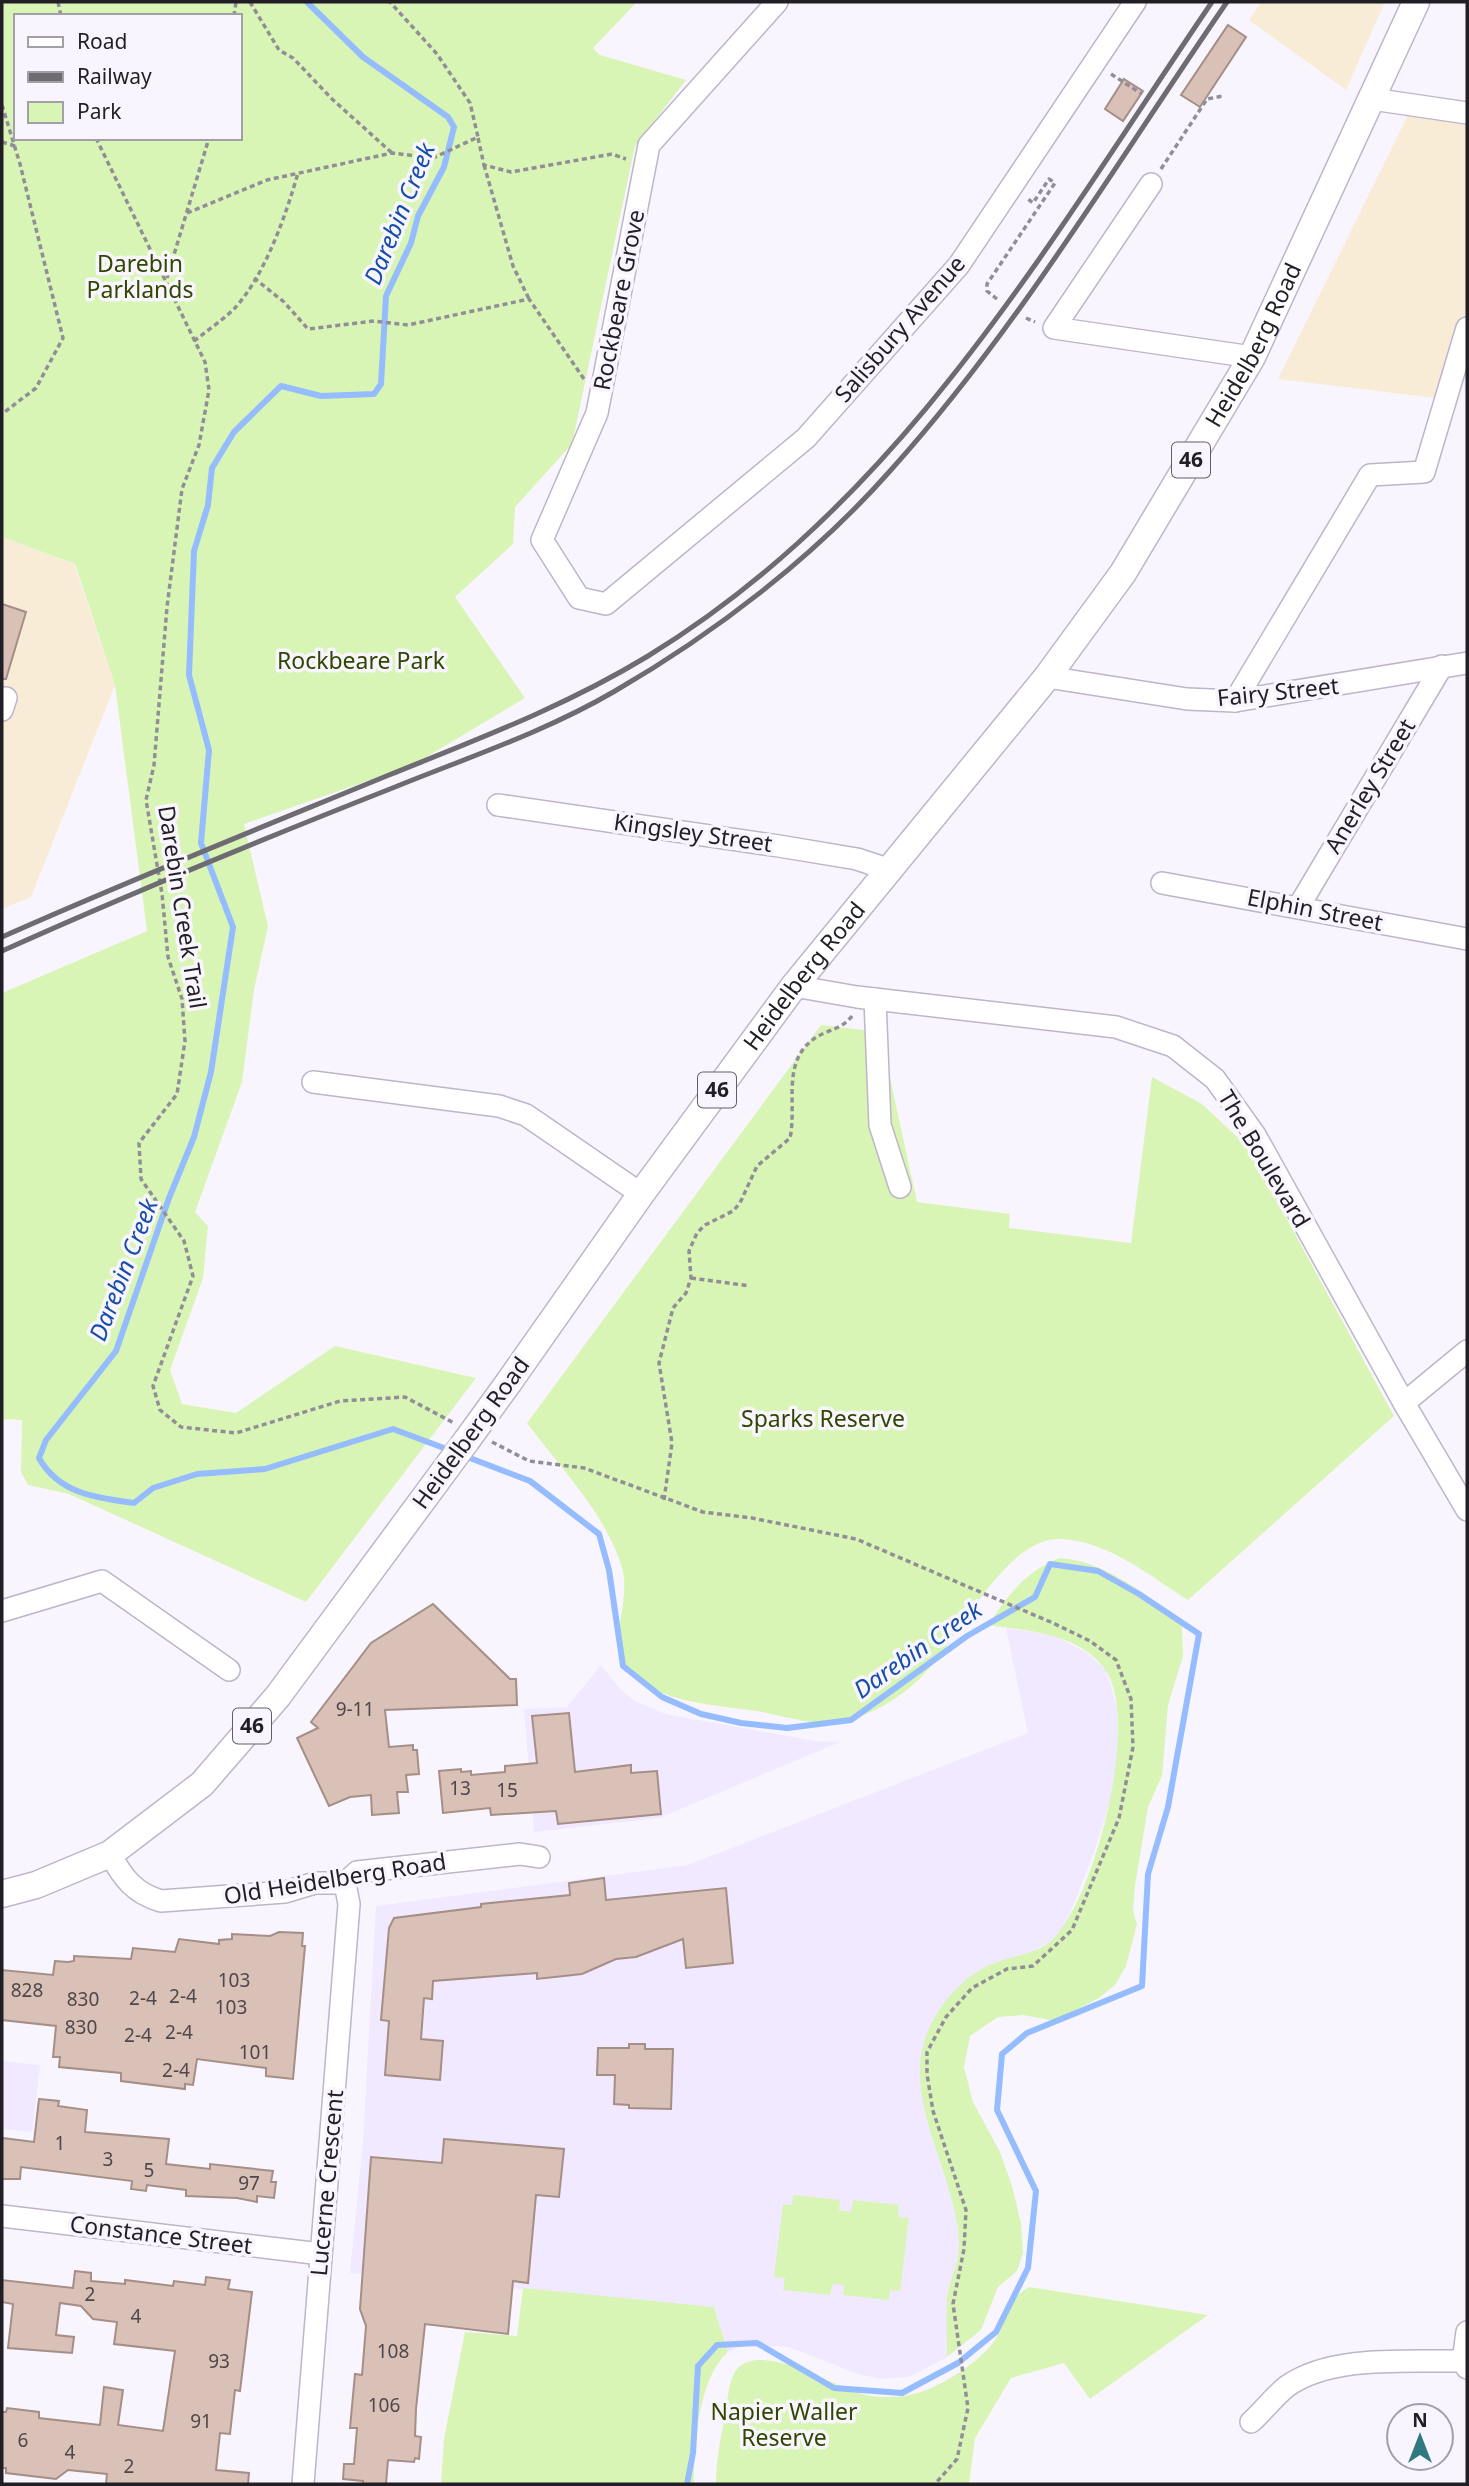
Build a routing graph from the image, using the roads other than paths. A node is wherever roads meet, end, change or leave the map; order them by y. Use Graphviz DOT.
graph roads {
  1 [pos="777,2"];
  2 [pos="1135,2"];
  3 [pos="1416,2"];
  4 [pos="1372,99"];
  5 [pos="1467,113"];
  6 [pos="1151,184"];
  7 [pos="1467,328"];
  8 [pos="1252,357"];
  9 [pos="606,604"];
  10 [pos="1467,663"];
  11 [pos="1441,666"];
  12 [pos="1047,677"];
  13 [pos="1235,701"];
  14 [pos="498,805"];
  15 [pos="887,869"];
  16 [pos="1161,883"];
  17 [pos="1299,906"];
  18 [pos="1467,939"];
  19 [pos="794,986"];
  20 [pos="865,998"];
  21 [pos="313,1082"];
  22 [pos="900,1187"];
  23 [pos="641,1194"];
  24 [pos="1467,1351"];
  25 [pos="1404,1404"];
  26 [pos="1467,1510"];
  27 [pos="2,1611"];
  28 [pos="229,1670"];
  29 [pos="110,1854"];
  30 [pos="539,1857"];
  31 [pos="345,1883"];
  32 [pos="2,1894"];
  33 [pos="2,2216"];
  34 [pos="321,2254"];
  35 [pos="1467,2332"];
  36 [pos="1465,2364"];
  37 [pos="1251,2422"];
  38 [pos="303,2484"];
  1 -- 9 [label="street, Rockbeare Grove"];
  2 -- 9 [label="street, Salisbury Avenue"];
  3 -- 4 [label="main road, Heidelberg Road / 46"];
  4 -- 5 [label="street"];
  4 -- 8 [label="main road, Heidelberg Road / 46"];
  6 -- 8 [label="street"];
  7 -- 13 [label="street"];
  8 -- 12 [label="main road, Heidelberg Road / 46"];
  10 -- 11 [label="street, Fairy Street"];
  11 -- 13 [label="street, Fairy Street"];
  11 -- 17 [label="street, Anerley Street"];
  12 -- 13 [label="street, Fairy Street"];
  12 -- 15 [label="main road, Heidelberg Road / 46"];
  14 -- 15 [label="street, Kingsley Street"];
  15 -- 19 [label="main road, Heidelberg Road / 46"];
  16 -- 17 [label="street, Elphin Street"];
  17 -- 18 [label="street, Elphin Street"];
  19 -- 20 [label="street, The Boulevard"];
  19 -- 23 [label="main road, Heidelberg Road / 46"];
  20 -- 22 [label="street"];
  20 -- 25 [label="street, The Boulevard"];
  21 -- 23 [label="street"];
  23 -- 29 [label="main road, Heidelberg Road / 46, bridge"];
  24 -- 25 [label="street"];
  25 -- 26 [label="street, The Boulevard"];
  27 -- 28 [label="street"];
  29 -- 31 [label="street, Old Heidelberg Road"];
  29 -- 32 [label="main road, Heidelberg Road / 46"];
  30 -- 31 [label="street, Old Heidelberg Road"];
  31 -- 34 [label="street, Lucerne Crescent"];
  33 -- 34 [label="street, Constance Street"];
  34 -- 38 [label="street, Lucerne Crescent"];
  35 -- 36 [label="street"];
  36 -- 37 [label="street"];
}
